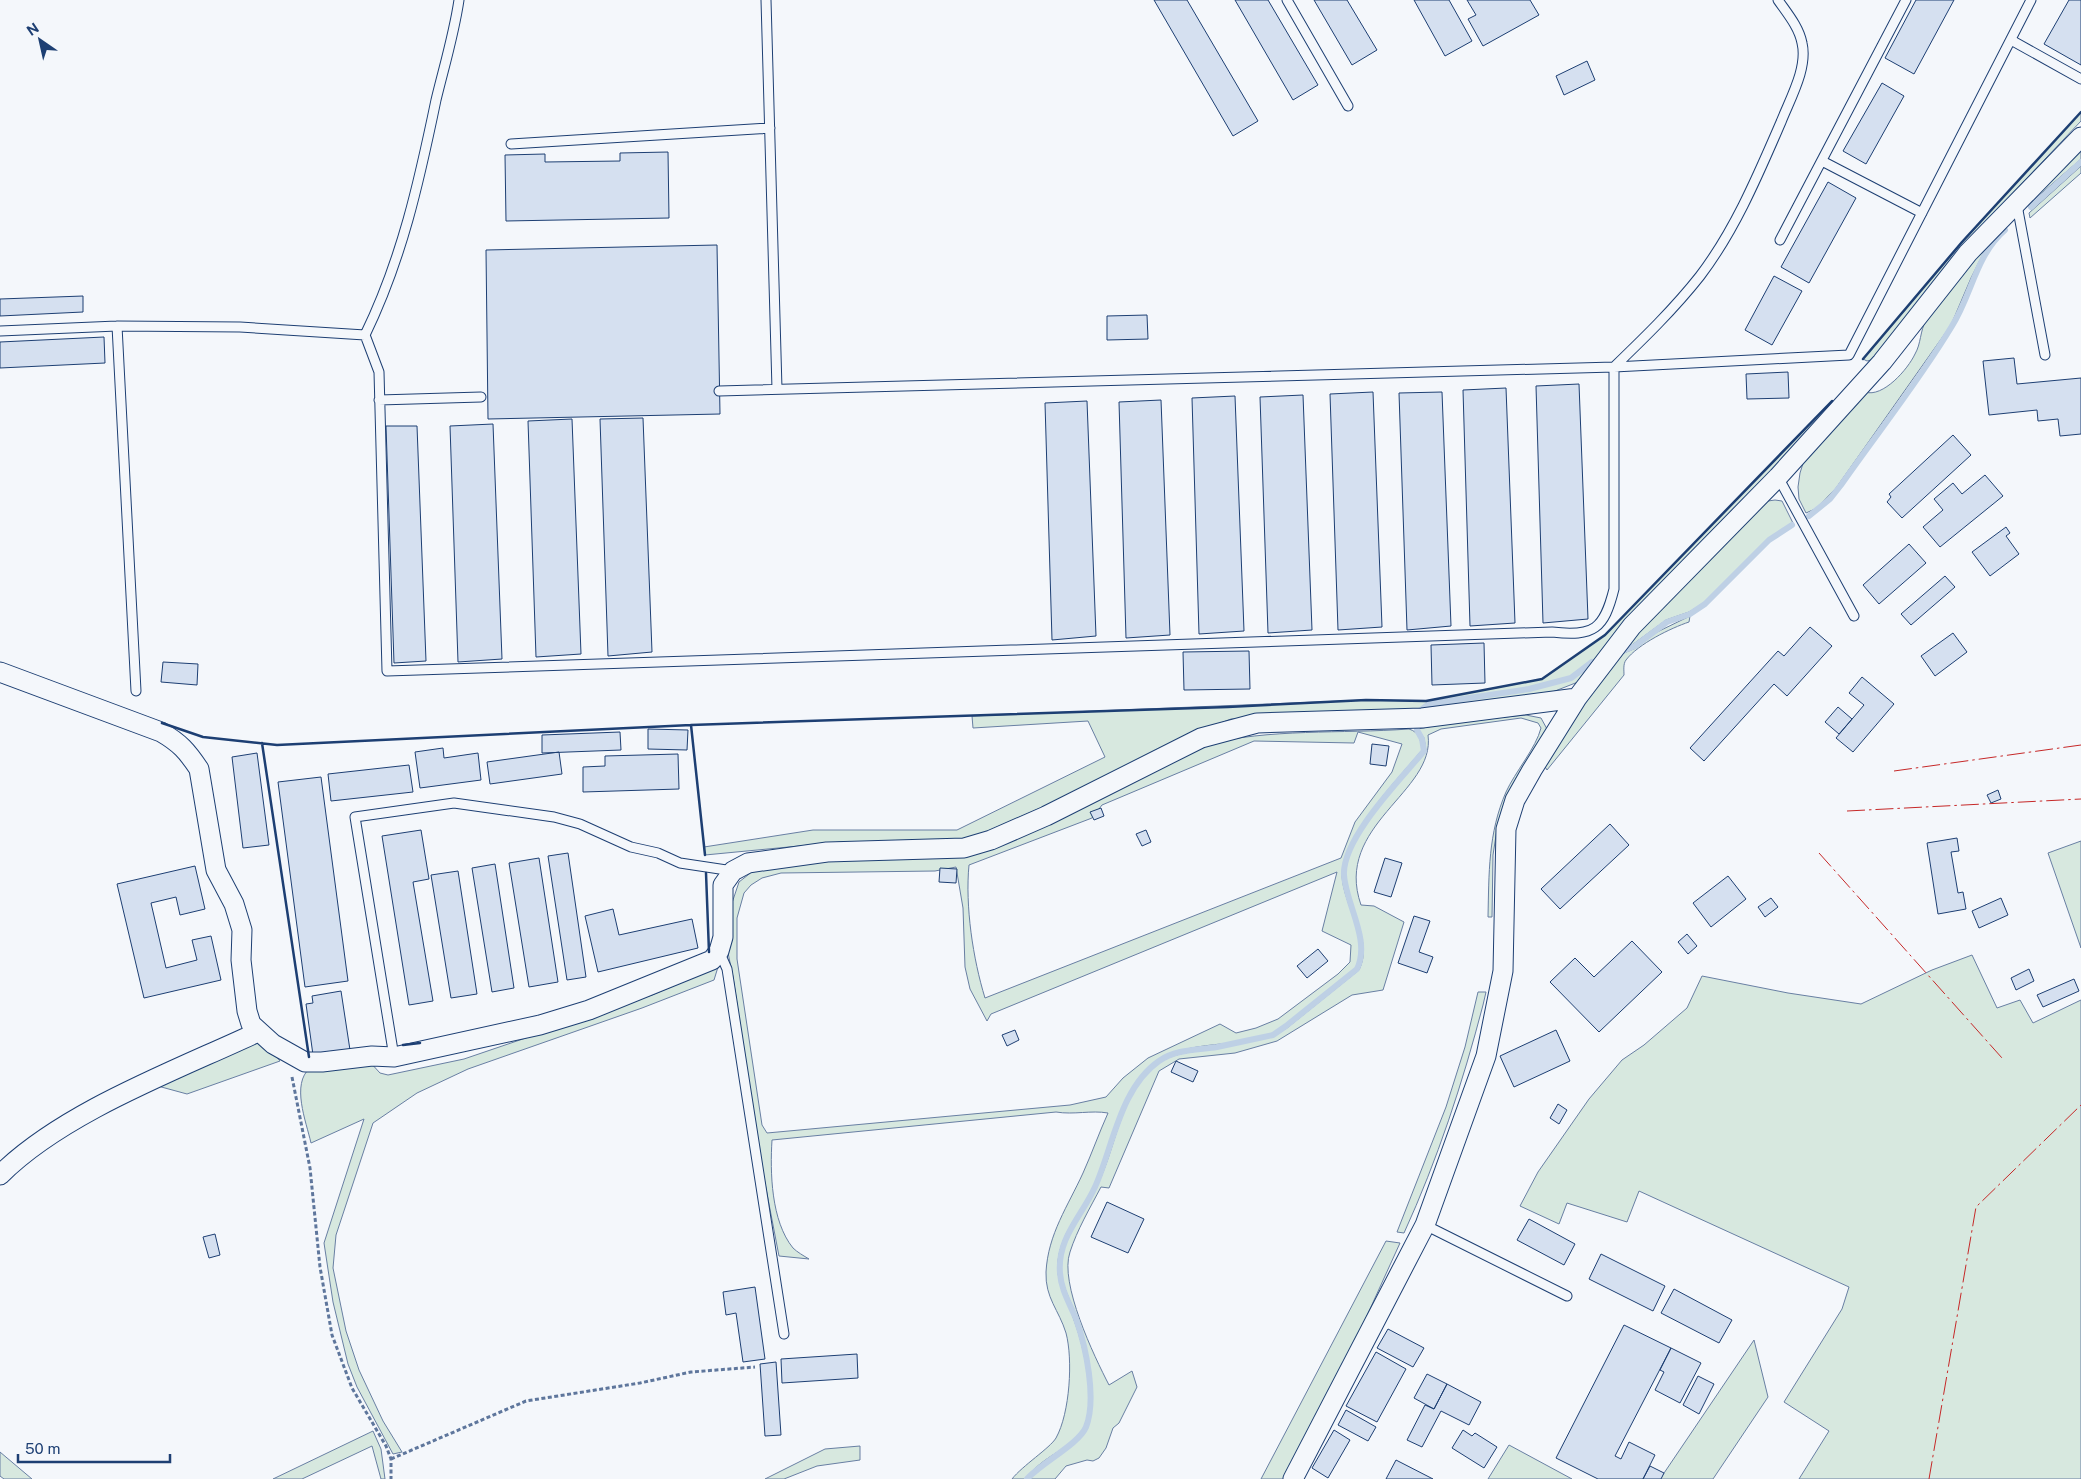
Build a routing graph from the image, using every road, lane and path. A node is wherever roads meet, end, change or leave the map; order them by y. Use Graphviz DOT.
graph roads {
  1 [pos="458,0"];
  2 [pos="766,0"];
  3 [pos="1287,0"];
  4 [pos="1778,0"];
  5 [pos="1906,0"];
  6 [pos="2031,0"];
  7 [pos="2011,40"];
  8 [pos="2081,79"];
  9 [pos="1348,106"];
  10 [pos="770,128"];
  11 [pos="2081,137"];
  12 [pos="511,144"];
  13 [pos="1822,161"];
  14 [pos="2016,202"];
  15 [pos="1922,213"];
  16 [pos="1780,240"];
  17 [pos="117,326"];
  18 [pos="0,330"];
  19 [pos="365,335"];
  20 [pos="2045,355"];
  21 [pos="1614,367"];
  22 [pos="777,389"];
  23 [pos="719,391"];
  24 [pos="481,397"];
  25 [pos="379,400"];
  26 [pos="1778,477"];
  27 [pos="1854,616"];
  28 [pos="0,672"];
  29 [pos="136,691"];
  30 [pos="1577,698"];
  31 [pos="732,870"];
  32 [pos="719,951"];
  33 [pos="258,1032"];
  34 [pos="295,1058"];
  35 [pos="394,1058"];
  36 [pos="0,1175"];
  37 [pos="1425,1224"];
  38 [pos="1566,1296"];
  39 [pos="784,1334"];
  40 [pos="755,1367"];
  41 [pos="391,1459"];
  42 [pos="391,1479"];
  43 [pos="1293,1479"];
  1 -- 19 [label="lane"];
  2 -- 10 [label="lane"];
  3 -- 9 [label="lane"];
  4 -- 21 [label="lane"];
  5 -- 13 [label="lane"];
  6 -- 7 [label="lane"];
  7 -- 8 [label="lane"];
  7 -- 15 [label="lane"];
  10 -- 12 [label="lane"];
  10 -- 22 [label="lane"];
  11 -- 14 [label="street"];
  13 -- 15 [label="lane"];
  13 -- 16 [label="lane"];
  14 -- 20 [label="lane"];
  14 -- 26 [label="street"];
  15 -- 21 [label="lane"];
  17 -- 18 [label="lane"];
  17 -- 19 [label="lane"];
  17 -- 29 [label="lane"];
  19 -- 25 [label="lane"];
  21 -- 22 [label="lane"];
  21 -- 25 [label="lane"];
  22 -- 23 [label="lane"];
  24 -- 25 [label="lane"];
  26 -- 27 [label="lane"];
  26 -- 30 [label="street"];
  28 -- 33 [label="street"];
  30 -- 31 [label="street"];
  30 -- 37 [label="street"];
  31 -- 32 [label="street"];
  31 -- 35 [label="lane"];
  32 -- 35 [label="street"];
  32 -- 39 [label="lane"];
  33 -- 34 [label="street"];
  33 -- 36 [label="street"];
  34 -- 35 [label="street"];
  34 -- 41 [label="path"];
  37 -- 38 [label="lane"];
  37 -- 43 [label="street"];
  40 -- 41 [label="path"];
  41 -- 42 [label="path"];
}
